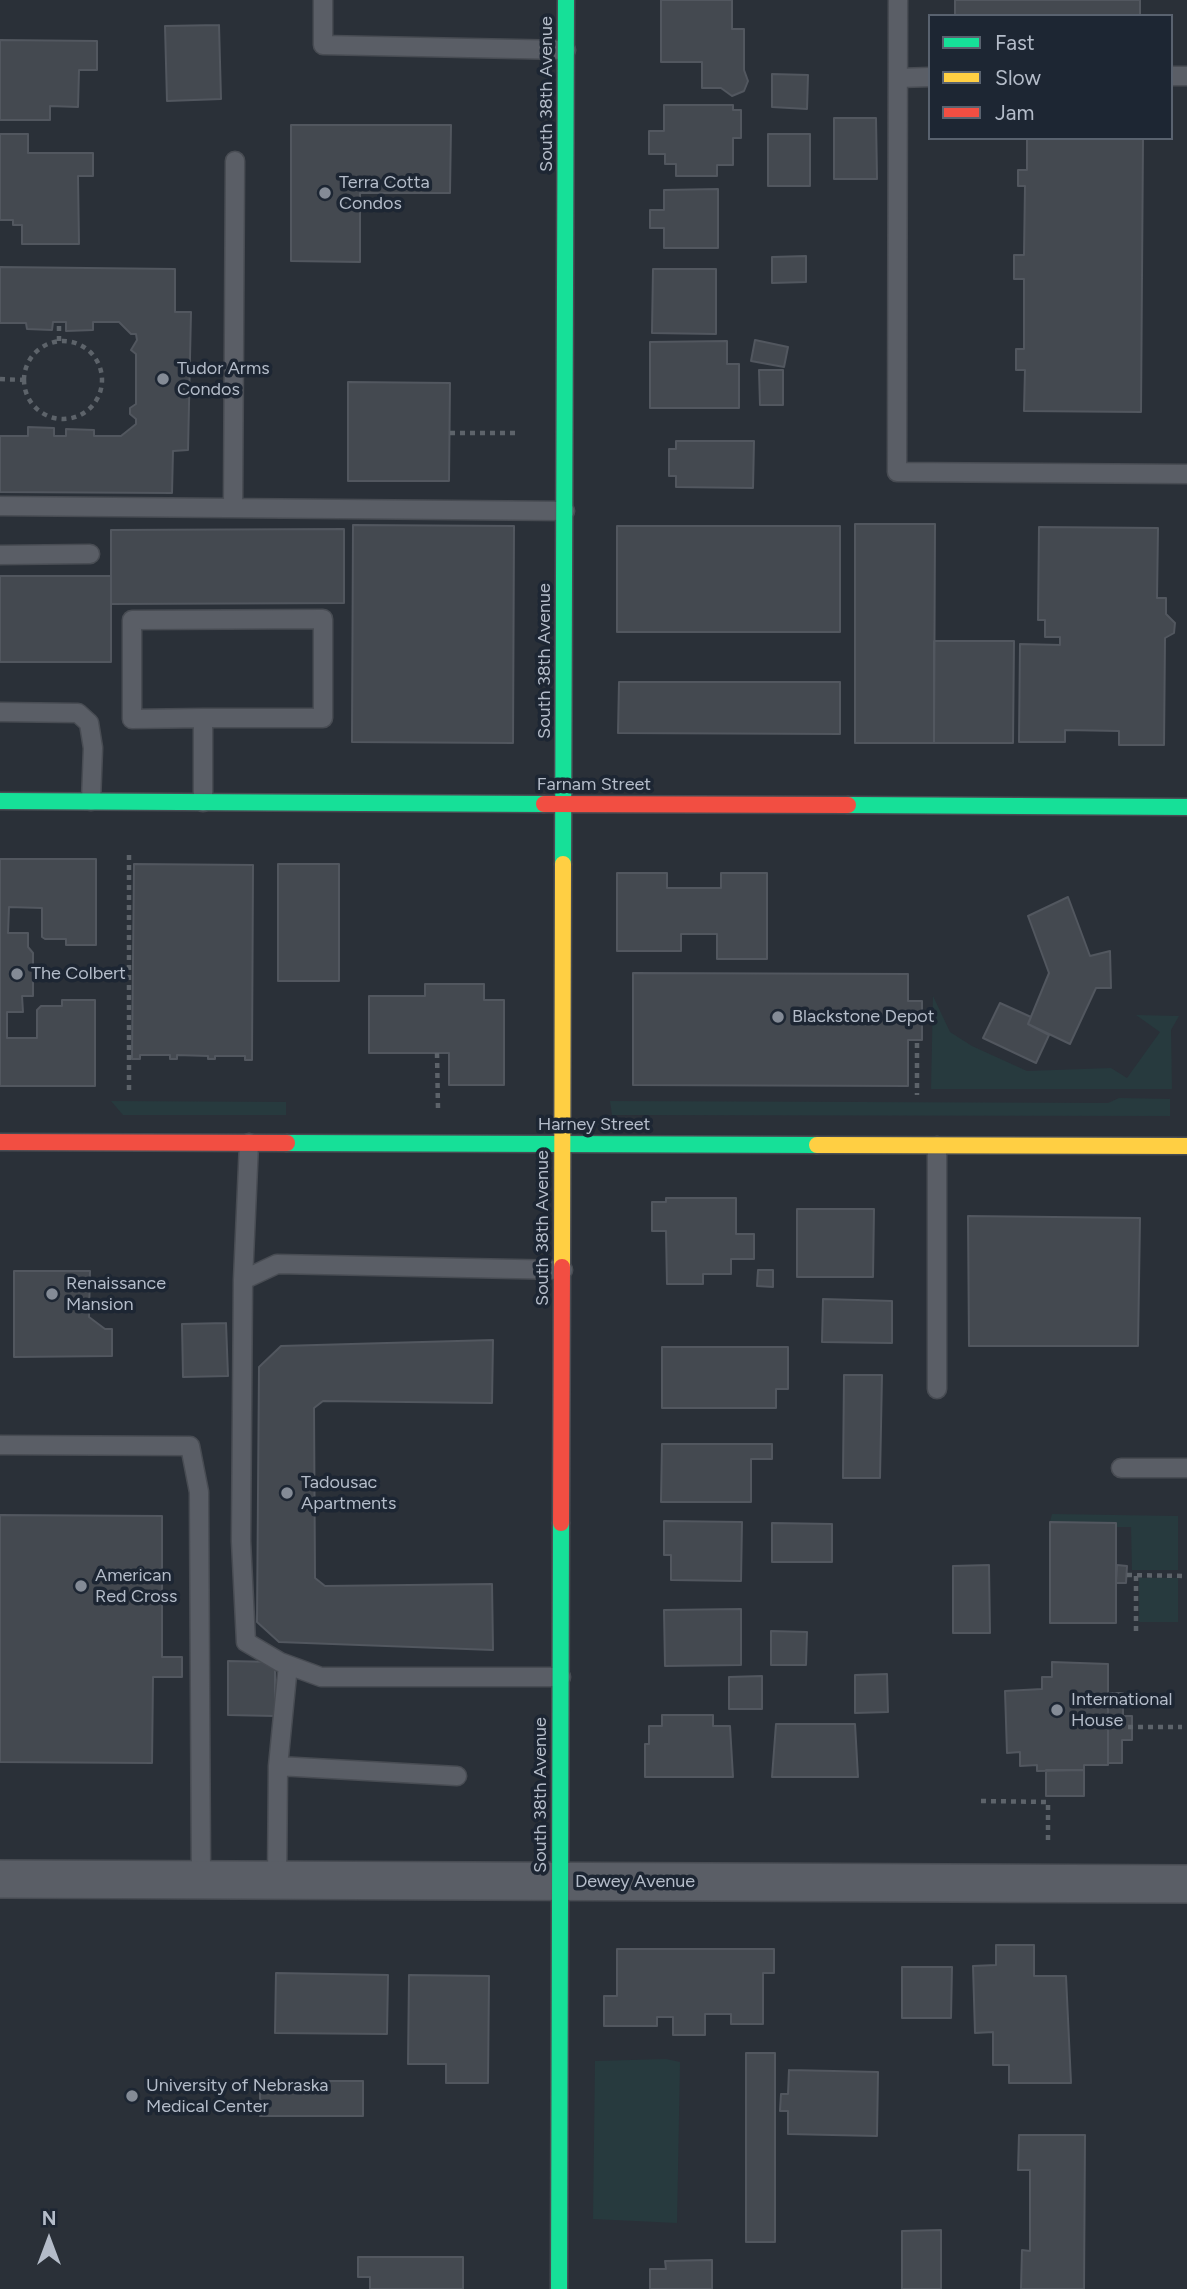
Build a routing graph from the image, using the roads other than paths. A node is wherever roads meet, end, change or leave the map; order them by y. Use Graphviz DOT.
graph roads {
  1 [pos="323,0"];
  2 [pos="566,0"];
  3 [pos="898,0"];
  4 [pos="566,50"];
  5 [pos="928,77"];
  6 [pos="898,78"];
  7 [pos="234,161"];
  8 [pos="1187,474"];
  9 [pos="0,506"];
  10 [pos="233,508"];
  11 [pos="565,511"];
  12 [pos="90,554"];
  13 [pos="0,555"];
  14 [pos="0,712"];
  15 [pos="203,718"];
  16 [pos="0,801"];
  17 [pos="91,801"];
  18 [pos="203,802"];
  19 [pos="564,804"];
  20 [pos="1187,807"];
  21 [pos="0,1142"];
  22 [pos="249,1143"];
  23 [pos="563,1144"];
  24 [pos="937,1146"];
  25 [pos="1187,1146"];
  26 [pos="562,1270"];
  27 [pos="243,1280"];
  28 [pos="937,1389"];
  29 [pos="0,1445"];
  30 [pos="1121,1468"];
  31 [pos="1187,1468"];
  32 [pos="288,1665"];
  33 [pos="561,1677"];
  34 [pos="278,1766"];
  35 [pos="457,1776"];
  36 [pos="0,1879"];
  37 [pos="201,1880"];
  38 [pos="277,1881"];
  39 [pos="560,1882"];
  40 [pos="1187,1884"];
  41 [pos="559,2289"];
  1 -- 4 [label="lane"];
  2 -- 4 [label="main road, South 38th Avenue"];
  3 -- 6 [label="lane"];
  4 -- 11 [label="main road, South 38th Avenue"];
  5 -- 6 [label="lane"];
  6 -- 8 [label="lane"];
  7 -- 10 [label="lane"];
  9 -- 10 [label="lane"];
  10 -- 11 [label="lane"];
  11 -- 19 [label="main road, South 38th Avenue"];
  12 -- 13 [label="lane"];
  14 -- 17 [label="lane"];
  15 -- 15 [label="lane"];
  15 -- 18 [label="lane"];
  16 -- 17 [label="main road, Farnam Street"];
  17 -- 18 [label="main road, Farnam Street"];
  18 -- 19 [label="main road, Farnam Street"];
  19 -- 20 [label="main road, Farnam Street"];
  19 -- 23 [label="main road, South 38th Avenue"];
  21 -- 22 [label="main road, Harney Street"];
  22 -- 23 [label="main road, Harney Street"];
  22 -- 27 [label="lane"];
  23 -- 24 [label="main road, Harney Street"];
  23 -- 26 [label="main road, South 38th Avenue"];
  24 -- 25 [label="main road, Harney Street"];
  24 -- 28 [label="lane"];
  26 -- 27 [label="lane"];
  26 -- 33 [label="main road, South 38th Avenue"];
  27 -- 32 [label="lane"];
  29 -- 37 [label="lane"];
  30 -- 31 [label="lane"];
  32 -- 33 [label="lane"];
  32 -- 34 [label="lane"];
  33 -- 39 [label="main road, South 38th Avenue"];
  34 -- 35 [label="lane"];
  34 -- 38 [label="lane"];
  36 -- 37 [label="street, Dewey Avenue"];
  37 -- 38 [label="street, Dewey Avenue"];
  38 -- 39 [label="street, Dewey Avenue"];
  39 -- 40 [label="street, Dewey Avenue"];
  39 -- 41 [label="main road, South 38th Avenue"];
}
